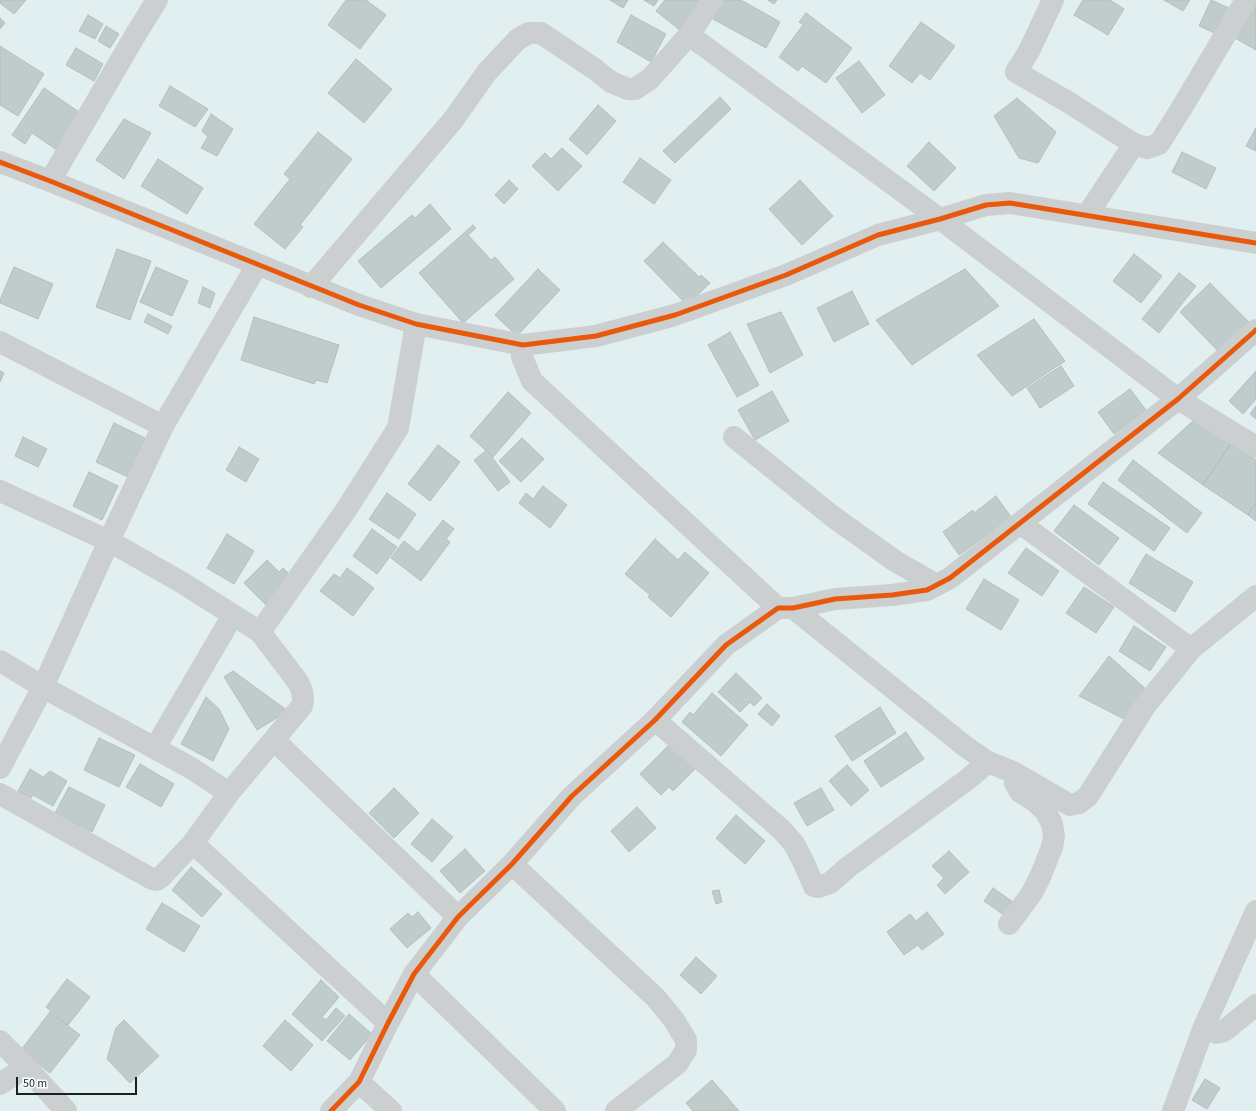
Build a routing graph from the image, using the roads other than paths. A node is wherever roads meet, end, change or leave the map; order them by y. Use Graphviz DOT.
graph roads {
  1 [pos="157,0"];
  2 [pos="712,0"];
  3 [pos="1053,0"];
  4 [pos="1246,0"];
  5 [pos="689,35"];
  6 [pos="1134,144"];
  7 [pos="0,162"];
  8 [pos="50,181"];
  9 [pos="1087,215"];
  10 [pos="940,219"];
  11 [pos="1256,243"];
  12 [pos="257,265"];
  13 [pos="311,287"];
  14 [pos="416,324"];
  15 [pos="1256,331"];
  16 [pos="0,342"];
  17 [pos="523,345"];
  18 [pos="1178,399"];
  19 [pos="163,426"];
  20 [pos="734,437"];
  21 [pos="1256,447"];
  22 [pos="0,491"];
  23 [pos="1020,523"];
  24 [pos="108,540"];
  25 [pos="937,585"];
  26 [pos="1256,596"];
  27 [pos="785,608"];
  28 [pos="233,615"];
  29 [pos="260,632"];
  30 [pos="1191,649"];
  31 [pos="0,661"];
  32 [pos="43,687"];
  33 [pos="656,720"];
  34 [pos="274,740"];
  35 [pos="155,748"];
  36 [pos="988,762"];
  37 [pos="0,768"];
  38 [pos="1015,773"];
  39 [pos="229,793"];
  40 [pos="0,794"];
  41 [pos="192,843"];
  42 [pos="512,864"];
  43 [pos="1256,911"];
  44 [pos="458,917"];
  45 [pos="1009,924"];
  46 [pos="414,974"];
  47 [pos="1256,1005"];
  48 [pos="388,1022"];
  49 [pos="1204,1027"];
  50 [pos="0,1041"];
  51 [pos="26,1067"];
  52 [pos="359,1082"];
  53 [pos="0,1084"];
  54 [pos="66,1111"];
  55 [pos="331,1111"];
  56 [pos="392,1111"];
  57 [pos="554,1111"];
  58 [pos="616,1111"];
  59 [pos="1173,1111"];
  1 -- 8 [label="street"];
  2 -- 5 [label="street"];
  3 -- 6 [label="street"];
  4 -- 6 [label="street"];
  5 -- 10 [label="street"];
  5 -- 13 [label="street"];
  6 -- 9 [label="street"];
  7 -- 8 [label="street"];
  8 -- 12 [label="street"];
  9 -- 10 [label="street"];
  9 -- 11 [label="street"];
  10 -- 17 [label="street"];
  10 -- 18 [label="street"];
  12 -- 13 [label="street"];
  12 -- 19 [label="street"];
  13 -- 14 [label="street"];
  14 -- 17 [label="street"];
  14 -- 29 [label="street"];
  15 -- 18 [label="street"];
  16 -- 19 [label="street"];
  17 -- 27 [label="street"];
  18 -- 21 [label="street"];
  18 -- 23 [label="street"];
  19 -- 24 [label="street"];
  20 -- 25 [label="street"];
  22 -- 24 [label="street"];
  23 -- 25 [label="street"];
  23 -- 30 [label="street"];
  24 -- 28 [label="street"];
  24 -- 32 [label="street"];
  25 -- 27 [label="street"];
  26 -- 30 [label="street"];
  27 -- 33 [label="street"];
  27 -- 36 [label="street"];
  28 -- 29 [label="street"];
  28 -- 35 [label="street"];
  29 -- 34 [label="street"];
  30 -- 38 [label="street"];
  31 -- 32 [label="street"];
  32 -- 35 [label="street"];
  32 -- 37 [label="street"];
  33 -- 36 [label="street"];
  33 -- 42 [label="street"];
  34 -- 39 [label="street"];
  34 -- 44 [label="street"];
  35 -- 39 [label="street"];
  36 -- 38 [label="street"];
  38 -- 45 [label="street"];
  39 -- 41 [label="street"];
  40 -- 41 [label="street"];
  41 -- 48 [label="street"];
  42 -- 44 [label="street"];
  42 -- 58 [label="street"];
  43 -- 49 [label="street"];
  44 -- 46 [label="street"];
  46 -- 48 [label="street"];
  46 -- 57 [label="street"];
  47 -- 49 [label="street"];
  48 -- 52 [label="street"];
  49 -- 59 [label="street"];
  50 -- 51 [label="street"];
  51 -- 53 [label="street"];
  51 -- 54 [label="street"];
  52 -- 55 [label="street"];
  52 -- 56 [label="street"];
}
